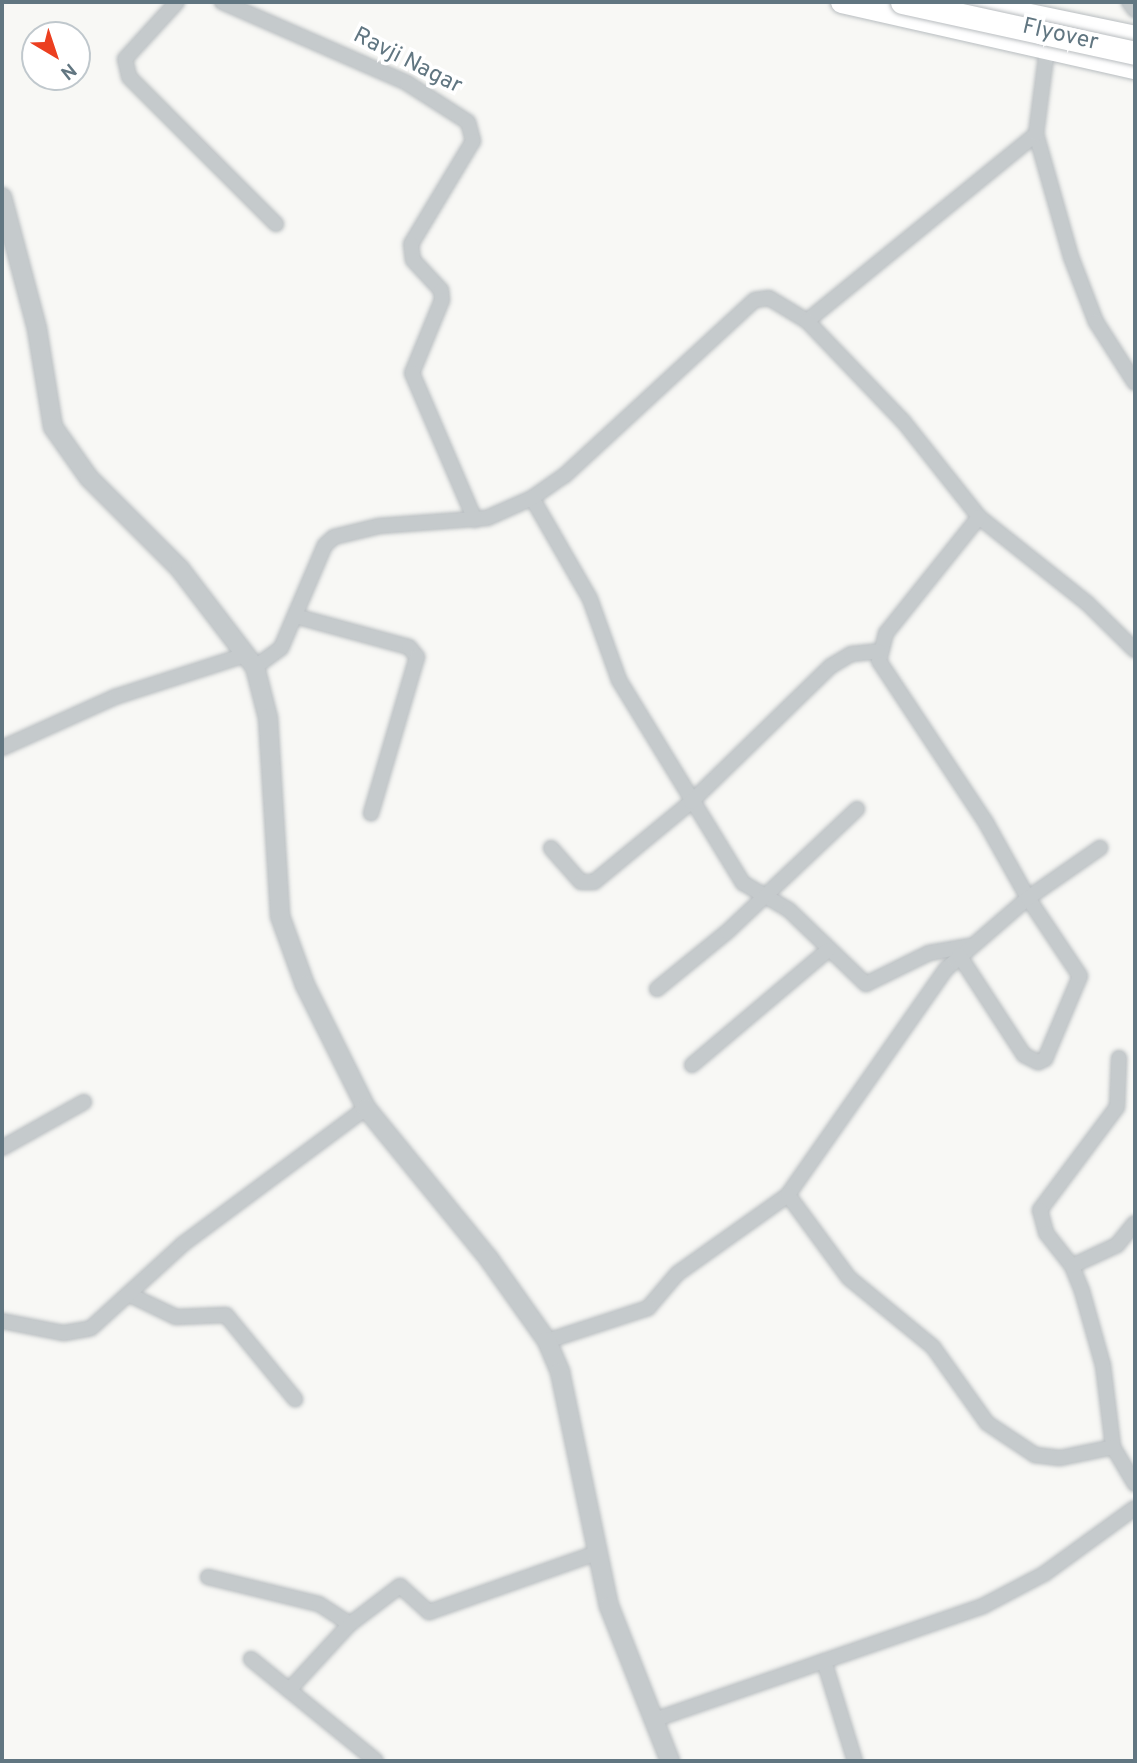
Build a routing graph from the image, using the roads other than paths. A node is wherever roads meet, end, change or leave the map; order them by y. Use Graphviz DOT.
graph roads {
  1 [pos="177,2"];
  2 [pos="222,2"];
  3 [pos="841,2"];
  4 [pos="902,2"];
  5 [pos="936,2"];
  6 [pos="972,2"];
  7 [pos="1129,2"];
  8 [pos="1135,10"];
  9 [pos="1050,18"];
  10 [pos="938,24"];
  11 [pos="1135,36"];
  12 [pos="1047,48"];
  13 [pos="1135,53"];
  14 [pos="1135,68"];
  15 [pos="1036,134"];
  16 [pos="2,197"];
  17 [pos="276,224"];
  18 [pos="807,321"];
  19 [pos="1135,383"];
  20 [pos="532,498"];
  21 [pos="979,517"];
  22 [pos="475,520"];
  23 [pos="295,616"];
  24 [pos="1135,650"];
  25 [pos="878,651"];
  26 [pos="250,661"];
  27 [pos="2,748"];
  28 [pos="691,802"];
  29 [pos="857,808"];
  30 [pos="371,813"];
  31 [pos="551,848"];
  32 [pos="1100,848"];
  33 [pos="766,896"];
  34 [pos="1028,898"];
  35 [pos="828,950"];
  36 [pos="964,951"];
  37 [pos="657,989"];
  38 [pos="1119,1058"];
  39 [pos="692,1065"];
  40 [pos="83,1102"];
  41 [pos="366,1108"];
  42 [pos="2,1148"];
  43 [pos="788,1195"];
  44 [pos="1135,1223"];
  45 [pos="1072,1266"];
  46 [pos="128,1294"];
  47 [pos="2,1321"];
  48 [pos="547,1341"];
  49 [pos="295,1399"];
  50 [pos="1113,1447"];
  51 [pos="1135,1484"];
  52 [pos="1135,1508"];
  53 [pos="599,1552"];
  54 [pos="208,1577"];
  55 [pos="350,1624"];
  56 [pos="251,1659"];
  57 [pos="824,1661"];
  58 [pos="289,1690"];
  59 [pos="654,1720"];
  60 [pos="376,1761"];
  61 [pos="670,1761"];
  62 [pos="855,1761"];
  1 -- 17 [label="street"];
  2 -- 22 [label="street, Ravji Nagar"];
  3 -- 10 [label="main road"];
  4 -- 13 [label="highway, Flyover, bridge"];
  5 -- 10 [label="street"];
  6 -- 9 [label="main road"];
  7 -- 8 [label="street"];
  9 -- 11 [label="main road"];
  9 -- 12 [label="street"];
  10 -- 12 [label="main road"];
  12 -- 14 [label="main road"];
  12 -- 15 [label="street"];
  15 -- 18 [label="street"];
  15 -- 19 [label="street"];
  16 -- 26 [label="street"];
  18 -- 20 [label="street"];
  18 -- 21 [label="street"];
  20 -- 22 [label="street"];
  20 -- 28 [label="street"];
  21 -- 24 [label="street"];
  21 -- 25 [label="street"];
  22 -- 23 [label="street"];
  23 -- 26 [label="street"];
  23 -- 30 [label="street"];
  25 -- 28 [label="street"];
  25 -- 34 [label="street"];
  26 -- 27 [label="street"];
  26 -- 41 [label="street"];
  28 -- 31 [label="street"];
  28 -- 33 [label="street"];
  29 -- 33 [label="street"];
  32 -- 34 [label="street"];
  33 -- 35 [label="street"];
  33 -- 37 [label="street"];
  34 -- 36 [label="street"];
  34 -- 36 [label="street"];
  35 -- 36 [label="street"];
  35 -- 39 [label="street"];
  36 -- 43 [label="street"];
  38 -- 45 [label="street"];
  40 -- 42 [label="street"];
  41 -- 46 [label="street"];
  41 -- 48 [label="street"];
  43 -- 48 [label="street"];
  43 -- 50 [label="street"];
  44 -- 45 [label="street"];
  45 -- 50 [label="street"];
  46 -- 47 [label="street"];
  46 -- 49 [label="street"];
  48 -- 53 [label="street"];
  50 -- 51 [label="street"];
  52 -- 57 [label="street"];
  53 -- 55 [label="street"];
  53 -- 59 [label="street"];
  54 -- 55 [label="street"];
  55 -- 58 [label="street"];
  56 -- 58 [label="street"];
  57 -- 59 [label="street"];
  57 -- 62 [label="street"];
  58 -- 60 [label="street"];
  59 -- 61 [label="street"];
}
